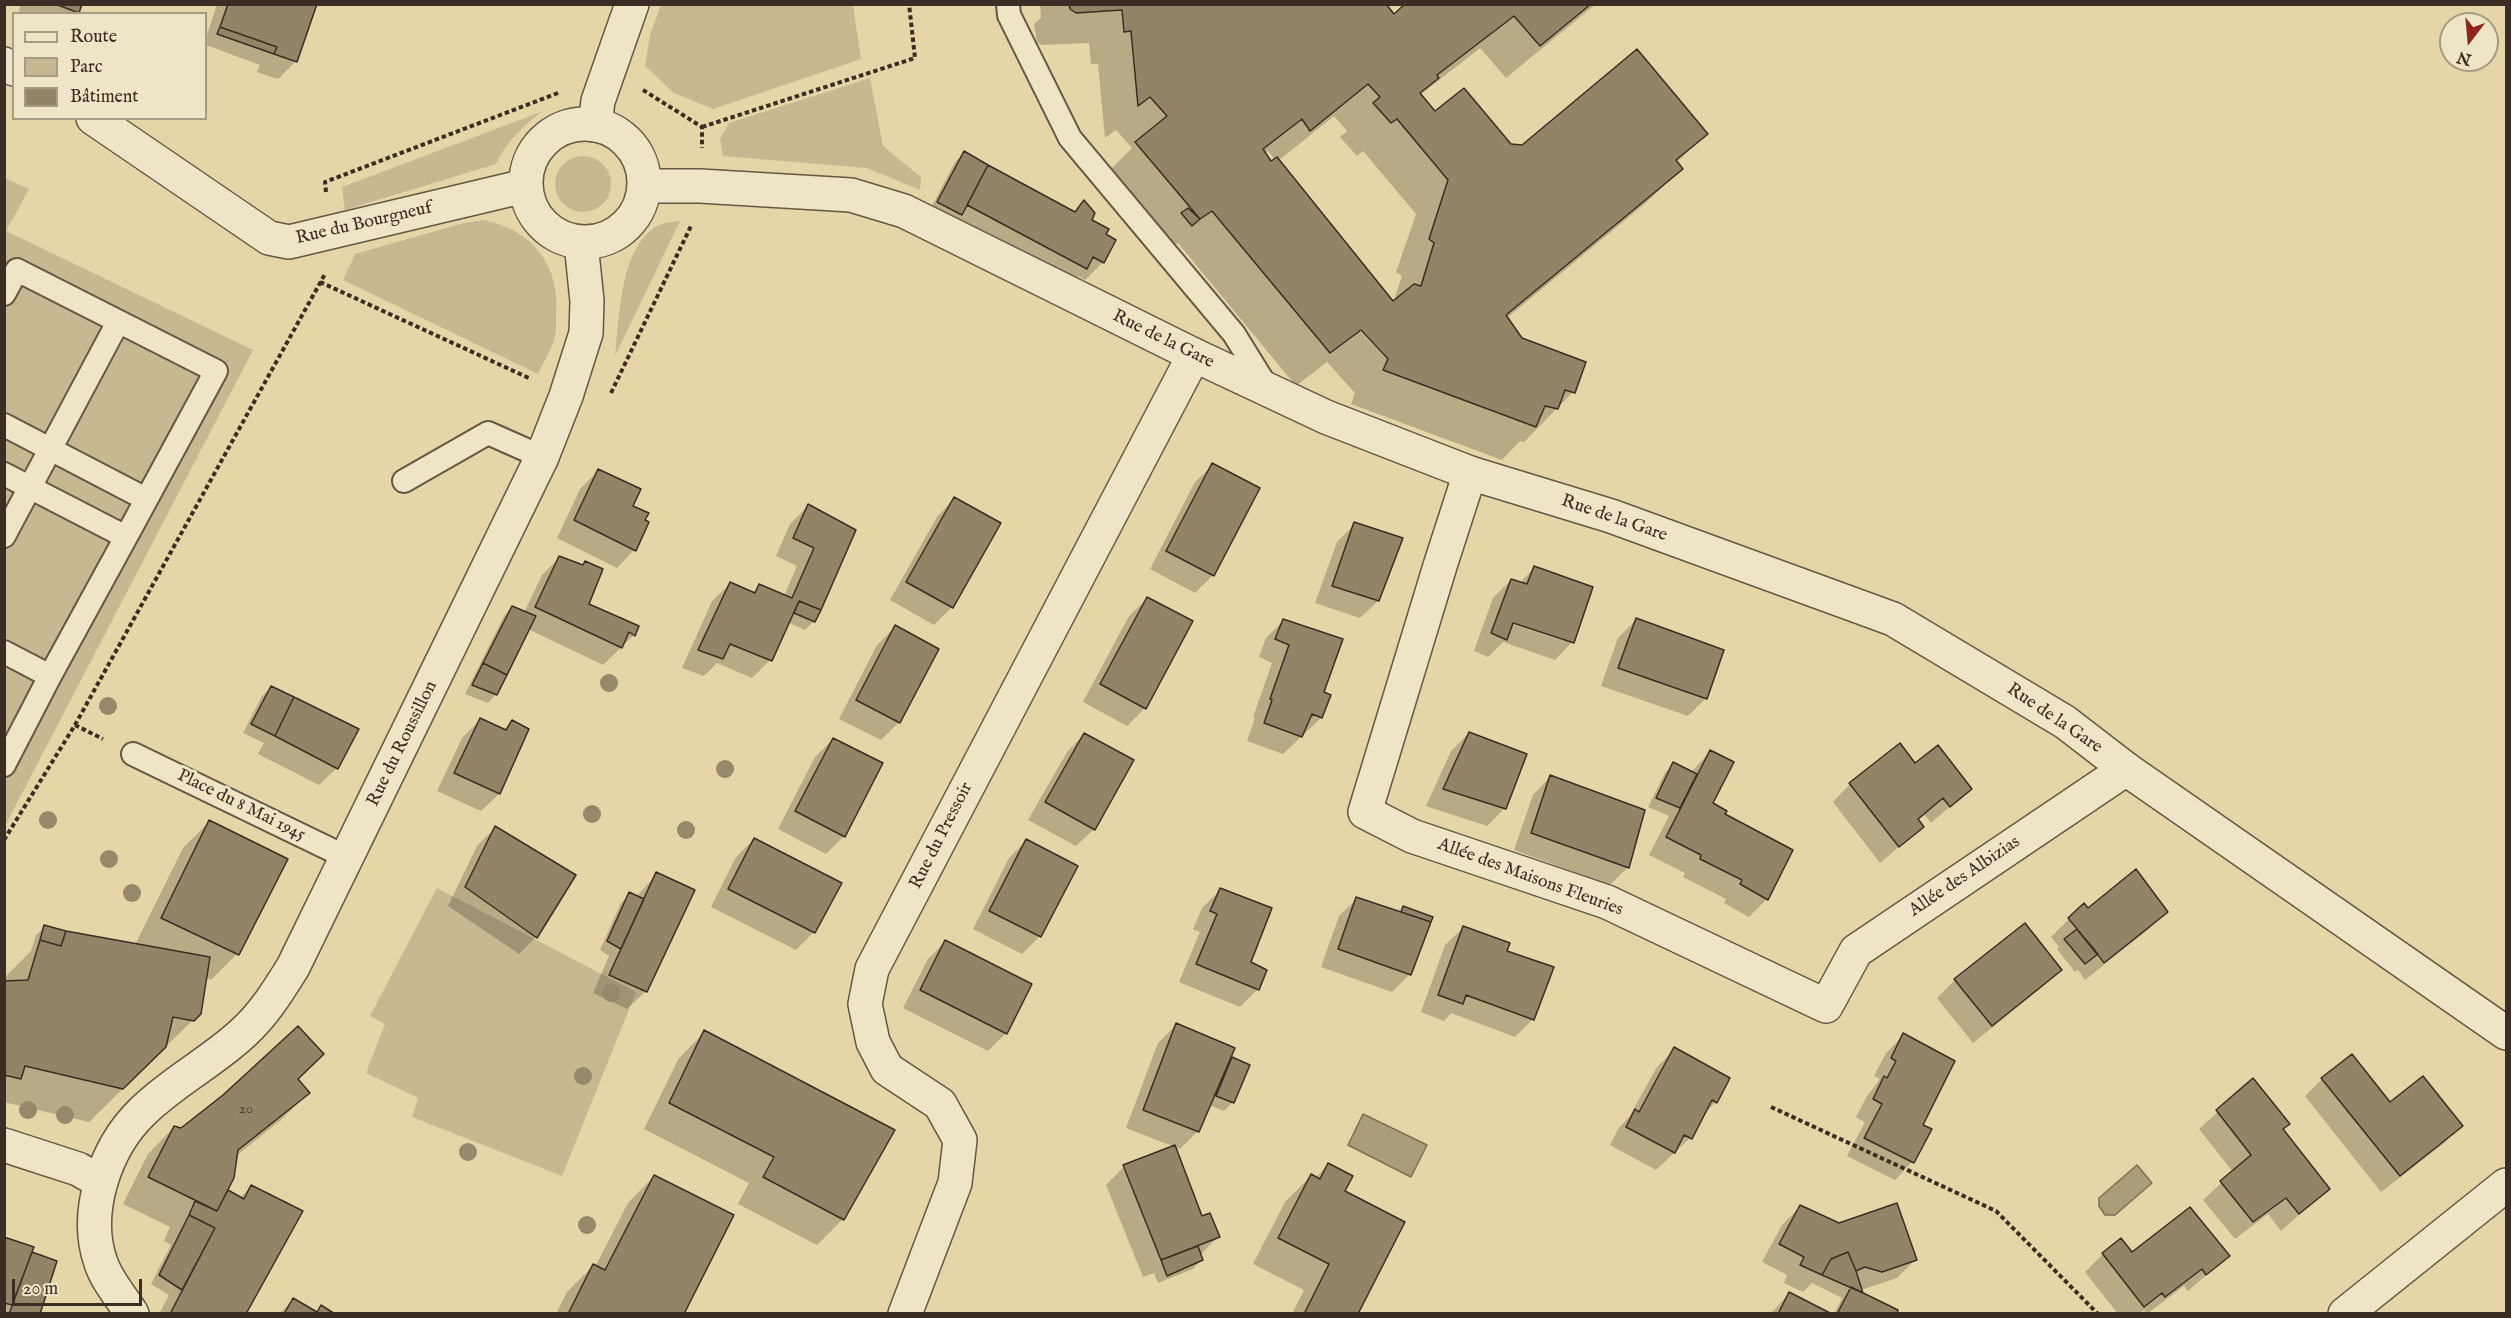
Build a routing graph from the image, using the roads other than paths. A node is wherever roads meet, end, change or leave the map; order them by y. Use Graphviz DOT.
graph roads {
  1 [pos="632,4"];
  2 [pos="1008,4"];
  3 [pos="96,120"];
  4 [pos="596,125"];
  5 [pos="525,186"];
  6 [pos="644,186"];
  7 [pos="582,243"];
  8 [pos="11,267"];
  9 [pos="4,294"];
  10 [pos="118,322"];
  11 [pos="1194,355"];
  12 [pos="1268,389"];
  13 [pos="4,425"];
  14 [pos="51,449"];
  15 [pos="542,458"];
  16 [pos="1470,473"];
  17 [pos="4,474"];
  18 [pos="404,481"];
  19 [pos="31,487"];
  20 [pos="146,499"];
  21 [pos="4,536"];
  22 [pos="126,537"];
  23 [pos="4,652"];
  24 [pos="50,676"];
  25 [pos="133,754"];
  26 [pos="4,765"];
  27 [pos="2126,769"];
  28 [pos="348,858"];
  29 [pos="1826,1006"];
  30 [pos="2506,1033"];
  31 [pos="4,1145"];
  32 [pos="101,1182"];
  33 [pos="2506,1185"];
  34 [pos="132,1314"];
  35 [pos="905,1314"];
  36 [pos="2345,1314"];
  1 -- 4 [label="street"];
  2 -- 12 [label="lane"];
  3 -- 5 [label="street, Rue du Bourgneuf"];
  4 -- 5 [label="street"];
  4 -- 6 [label="street"];
  5 -- 7 [label="street"];
  6 -- 7 [label="street"];
  6 -- 11 [label="street, Rue de la Gare"];
  7 -- 15 [label="street, Rue du Roussillon"];
  8 -- 9 [label="lane"];
  8 -- 10 [label="lane"];
  10 -- 14 [label="lane"];
  10 -- 20 [label="lane"];
  11 -- 12 [label="street, Rue de la Gare"];
  11 -- 35 [label="street, Rue du Pressoir"];
  12 -- 16 [label="street, Rue de la Gare"];
  13 -- 14 [label="lane"];
  14 -- 19 [label="lane"];
  14 -- 20 [label="lane"];
  15 -- 18 [label="lane"];
  15 -- 28 [label="street, Rue du Roussillon"];
  16 -- 27 [label="street, Rue de la Gare"];
  16 -- 29 [label="street, Allée des Maisons Fleuries"];
  17 -- 19 [label="lane"];
  19 -- 21 [label="lane"];
  19 -- 22 [label="lane"];
  20 -- 22 [label="lane"];
  22 -- 24 [label="lane"];
  23 -- 24 [label="lane"];
  24 -- 26 [label="lane"];
  25 -- 28 [label="lane, Place du 8 Mai 1945"];
  27 -- 29 [label="street, Allée des Albizias"];
  27 -- 30 [label="street, Rue de la Gare"];
  28 -- 32 [label="street, Rue du Roussillon"];
  31 -- 32 [label="street"];
  32 -- 34 [label="street, Rue du Roussillon"];
  33 -- 36 [label="street"];
}
